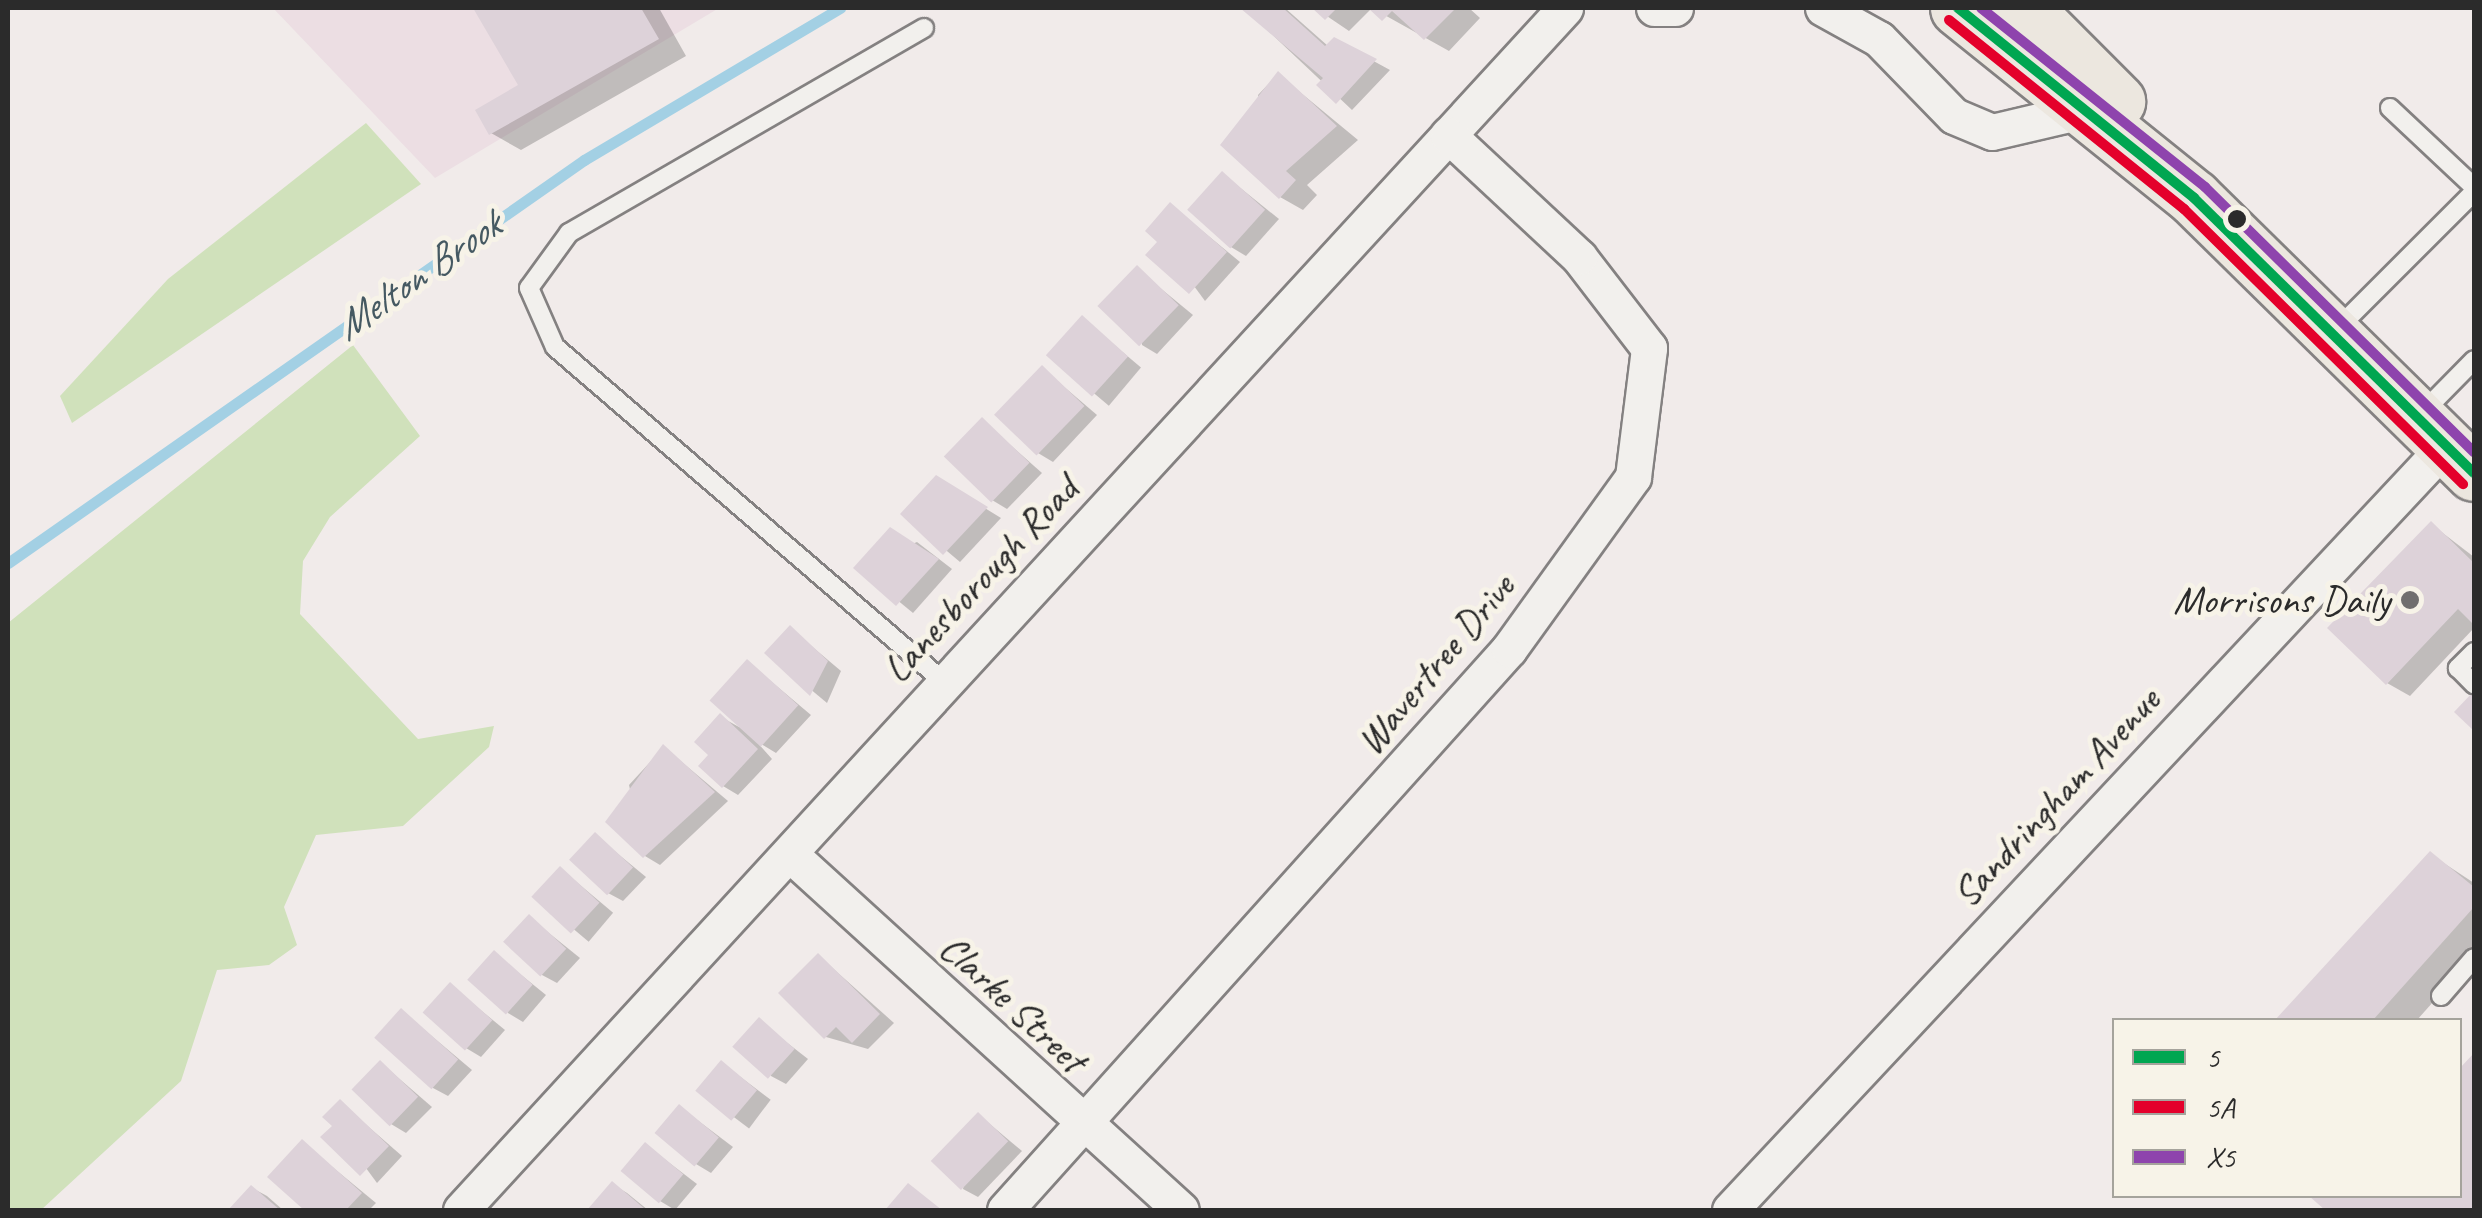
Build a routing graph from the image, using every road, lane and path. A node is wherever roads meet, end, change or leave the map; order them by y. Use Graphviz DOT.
graph roads {
  1 [pos="1565,8"];
  2 [pos="1654,8"];
  3 [pos="1676,8"];
  4 [pos="1824,8"];
  5 [pos="1958,8"];
  6 [pos="2038,18"];
  7 [pos="924,28"];
  8 [pos="2390,108"];
  9 [pos="2077,112"];
  10 [pos="1448,135"];
  11 [pos="2474,190"];
  12 [pos="2194,198"];
  13 [pos="2336,330"];
  14 [pos="2474,360"];
  15 [pos="2447,445"];
  16 [pos="2474,652"];
  17 [pos="942,681"];
  18 [pos="2474,684"];
  19 [pos="791,855"];
  20 [pos="2474,958"];
  21 [pos="2441,996"];
  22 [pos="1080,1123"];
  23 [pos="461,1210"];
  24 [pos="1005,1210"];
  25 [pos="1181,1210"];
  26 [pos="1730,1210"];
  1 -- 10 [label="street, Lanesborough Road"];
  2 -- 3 [label="street"];
  4 -- 9 [label="street"];
  5 -- 9 [label="main road"];
  6 -- 12 [label="main road"];
  7 -- 17 [label="lane"];
  8 -- 11 [label="lane"];
  9 -- 12 [label="main road"];
  10 -- 17 [label="street, Lanesborough Road"];
  10 -- 22 [label="street, Wavertree Drive"];
  11 -- 13 [label="lane"];
  12 -- 13 [label="main road"];
  13 -- 15 [label="main road"];
  14 -- 15 [label="lane"];
  15 -- 26 [label="street, Sandringham Avenue"];
  16 -- 18 [label="lane"];
  17 -- 19 [label="street, Lanesborough Road"];
  19 -- 22 [label="street, Clarke Street"];
  19 -- 23 [label="street, Lanesborough Road"];
  20 -- 21 [label="lane"];
  22 -- 24 [label="street, Wavertree Drive"];
  22 -- 25 [label="street, Clarke Street"];
}
